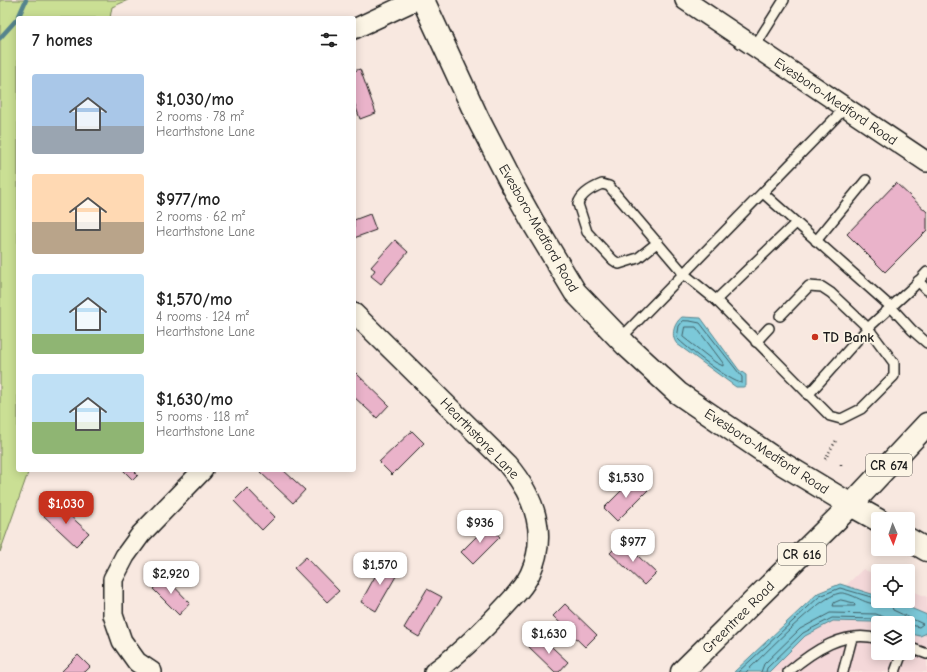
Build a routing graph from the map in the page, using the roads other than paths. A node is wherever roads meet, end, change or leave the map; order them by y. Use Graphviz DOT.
graph roads {
  1 [pos="416,0"];
  2 [pos="423,0"];
  3 [pos="685,0"];
  4 [pos="784,0"];
  5 [pos="356,28"];
  6 [pos="755,46"];
  7 [pos="846,107"];
  8 [pos="927,162"];
  9 [pos="866,180"];
  10 [pos="763,193"];
  11 [pos="796,223"];
  12 [pos="816,241"];
  13 [pos="658,242"];
  14 [pos="927,272"];
  15 [pos="684,274"];
  16 [pos="918,281"];
  17 [pos="927,290"];
  18 [pos="716,300"];
  19 [pos="891,307"];
  20 [pos="356,316"];
  21 [pos="780,316"];
  22 [pos="769,328"];
  23 [pos="868,328"];
  24 [pos="620,338"];
  25 [pos="756,342"];
  26 [pos="927,342"];
  27 [pos="808,394"];
  28 [pos="927,424"];
  29 [pos="201,472"];
  30 [pos="851,505"];
  31 [pos="871,516"];
  32 [pos="915,542"];
  33 [pos="927,550"];
  34 [pos="871,637"];
  35 [pos="852,638"];
  36 [pos="915,650"];
  37 [pos="927,654"];
  38 [pos="899,660"];
  39 [pos="690,668"];
  40 [pos="152,672"];
  41 [pos="434,672"];
  42 [pos="788,672"];
  43 [pos="843,672"];
  44 [pos="895,672"];
  1 -- 5 [label="street"];
  2 -- 24 [label="street, Evesboro-Medford Road"];
  3 -- 6 [label="street, Evesboro-Medford Road"];
  4 -- 6 [label="lane"];
  6 -- 7 [label="street, Evesboro-Medford Road"];
  7 -- 8 [label="street, Evesboro-Medford Road"];
  7 -- 10 [label="lane"];
  9 -- 12 [label="lane"];
  10 -- 11 [label="lane"];
  10 -- 15 [label="lane"];
  11 -- 12 [label="lane"];
  11 -- 18 [label="lane"];
  12 -- 19 [label="lane"];
  13 -- 13 [label="lane"];
  13 -- 15 [label="lane"];
  14 -- 16 [label="lane"];
  15 -- 18 [label="lane"];
  15 -- 24 [label="lane"];
  16 -- 17 [label="lane"];
  16 -- 19 [label="lane"];
  18 -- 25 [label="lane"];
  19 -- 23 [label="lane"];
  19 -- 26 [label="lane"];
  20 -- 41 [label="street, Hearthstone Lane"];
  21 -- 23 [label="lane"];
  22 -- 25 [label="lane"];
  23 -- 27 [label="lane"];
  23 -- 27 [label="lane"];
  24 -- 30 [label="street, Evesboro-Medford Road"];
  25 -- 27 [label="lane"];
  28 -- 30 [label="street, Greentree Road / CR 674"];
  29 -- 40 [label="street"];
  30 -- 31 [label="street, Evesboro-Medford Road"];
  30 -- 39 [label="street, Greentree Road / CR 616"];
  32 -- 33 [label="street"];
  34 -- 35 [label="lane"];
  35 -- 42 [label="lane"];
  35 -- 43 [label="lane"];
  36 -- 37 [label="lane"];
  38 -- 44 [label="lane"];
}
